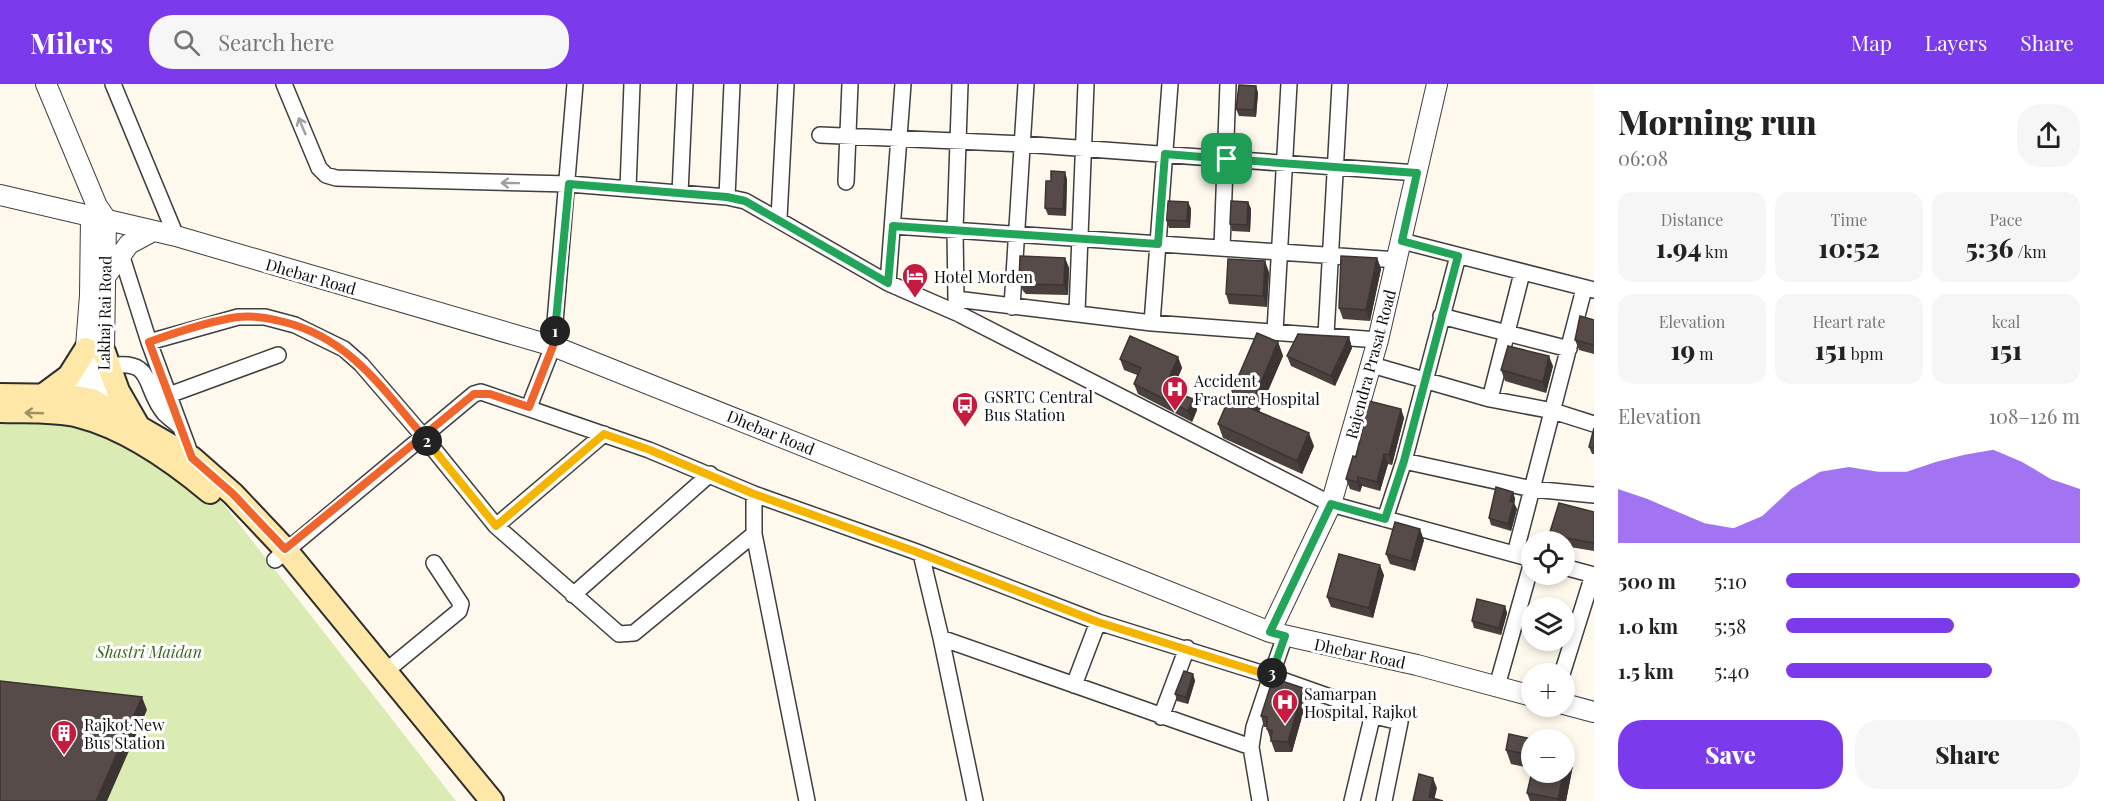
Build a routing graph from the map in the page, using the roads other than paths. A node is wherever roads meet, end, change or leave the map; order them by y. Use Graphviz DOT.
graph roads {
  1 [pos="113,84"];
  2 [pos="284,84"];
  3 [pos="575,84"];
  4 [pos="632,84"];
  5 [pos="685,84"];
  6 [pos="732,84"];
  7 [pos="786,84"];
  8 [pos="850,84"];
  9 [pos="903,84"];
  10 [pos="960,84"];
  11 [pos="1026,84"];
  12 [pos="1086,84"];
  13 [pos="1170,84"];
  14 [pos="1228,84"];
  15 [pos="1289,84"];
  16 [pos="1340,84"];
  17 [pos="1437,84"];
  18 [pos="51,85"];
  19 [pos="820,135"];
  20 [pos="848,137"];
  21 [pos="899,140"];
  22 [pos="959,141"];
  23 [pos="1022,144"];
  24 [pos="1083,148"];
  25 [pos="1165,154"];
  26 [pos="1227,159"];
  27 [pos="1286,163"];
  28 [pos="1338,167"];
  29 [pos="1417,173"];
  30 [pos="846,182"];
  31 [pos="569,184"];
  32 [pos="628,189"];
  33 [pos="680,193"];
  34 [pos="0,195"];
  35 [pos="727,197"];
  36 [pos="98,214"];
  37 [pos="778,218"];
  38 [pos="893,226"];
  39 [pos="955,230"];
  40 [pos="153,231"];
  41 [pos="1015,233"];
  42 [pos="176,236"];
  43 [pos="1078,239"];
  44 [pos="1158,244"];
  45 [pos="1221,248"];
  46 [pos="1400,251"];
  47 [pos="1279,252"];
  48 [pos="121,254"];
  49 [pos="1332,255"];
  50 [pos="1458,256"];
  51 [pos="1522,273"];
  52 [pos="105,277"];
  53 [pos="888,283"];
  54 [pos="1589,290"];
  55 [pos="956,306"];
  56 [pos="1012,307"];
  57 [pos="1077,312"];
  58 [pos="1441,316"];
  59 [pos="1152,323"];
  60 [pos="1275,331"];
  61 [pos="1507,332"];
  62 [pos="1326,335"];
  63 [pos="1378,340"];
  64 [pos="149,342"];
  65 [pos="553,346"];
  66 [pos="1569,349"];
  67 [pos="278,355"];
  68 [pos="99,356"];
  69 [pos="1372,365"];
  70 [pos="1424,381"];
  71 [pos="0,395"];
  72 [pos="169,395"];
  73 [pos="42,396"];
  74 [pos="1490,399"];
  75 [pos="529,407"];
  76 [pos="89,410"];
  77 [pos="0,411"];
  78 [pos="1553,411"];
  79 [pos="137,424"];
  80 [pos="1594,424"];
  81 [pos="182,428"];
  82 [pos="604,434"];
  83 [pos="423,436"];
  84 [pos="192,458"];
  85 [pos="1404,461"];
  86 [pos="710,474"];
  87 [pos="1532,489"];
  88 [pos="754,494"];
  89 [pos="1594,495"];
  90 [pos="1331,504"];
  91 [pos="1385,519"];
  92 [pos="496,526"];
  93 [pos="754,534"];
  94 [pos="921,554"];
  95 [pos="1515,554"];
  96 [pos="280,555"];
  97 [pos="1521,556"];
  98 [pos="434,563"];
  99 [pos="1575,570"];
  100 [pos="1593,575"];
  101 [pos="1525,585"];
  102 [pos="573,595"];
  103 [pos="1098,622"];
  104 [pos="1278,634"];
  105 [pos="941,638"];
  106 [pos="1187,648"];
  107 [pos="1565,663"];
  108 [pos="386,671"];
  109 [pos="1271,676"];
  110 [pos="1074,685"];
  111 [pos="1497,686"];
  112 [pos="1521,693"];
  113 [pos="1575,708"];
  114 [pos="1594,712"];
  115 [pos="1370,715"];
  116 [pos="1161,717"];
  117 [pos="1251,747"];
  118 [pos="474,801"];
  119 [pos="492,801"];
  120 [pos="807,801"];
  121 [pos="975,801"];
  122 [pos="1260,801"];
  123 [pos="1353,801"];
  124 [pos="1384,801"];
  1 -- 42 [label="street"];
  31 -- 2 [label="street, one-way"];
  3 -- 31 [label="street"];
  4 -- 32 [label="street"];
  5 -- 33 [label="street"];
  6 -- 35 [label="street"];
  7 -- 37 [label="street"];
  8 -- 20 [label="street"];
  9 -- 21 [label="street"];
  10 -- 22 [label="street"];
  11 -- 23 [label="street"];
  12 -- 24 [label="street"];
  13 -- 25 [label="street"];
  14 -- 26 [label="street"];
  15 -- 27 [label="street"];
  16 -- 28 [label="street"];
  17 -- 29 [label="street, Rajendra Prasat Road"];
  18 -- 36 [label="street, Lakhaj Rai Road"];
  19 -- 20 [label="street"];
  20 -- 21 [label="street"];
  20 -- 30 [label="street"];
  21 -- 22 [label="street"];
  21 -- 38 [label="street"];
  22 -- 23 [label="street"];
  22 -- 39 [label="street"];
  23 -- 24 [label="street"];
  23 -- 41 [label="street"];
  24 -- 25 [label="street"];
  24 -- 43 [label="street"];
  25 -- 26 [label="street"];
  25 -- 44 [label="street"];
  26 -- 27 [label="street"];
  26 -- 45 [label="street"];
  27 -- 28 [label="street"];
  27 -- 47 [label="street"];
  28 -- 29 [label="street"];
  28 -- 49 [label="street"];
  29 -- 46 [label="street, Rajendra Prasat Road"];
  31 -- 32 [label="street"];
  31 -- 65 [label="street"];
  32 -- 33 [label="street"];
  33 -- 35 [label="street"];
  34 -- 36 [label="street, Dhebar Road"];
  35 -- 37 [label="street"];
  36 -- 40 [label="street, Dhebar Road"];
  36 -- 52 [label="street, Lakhaj Rai Road"];
  36 -- 68 [label="street, Lakhaj Rai Road"];
  37 -- 53 [label="street"];
  38 -- 39 [label="street"];
  38 -- 53 [label="street"];
  39 -- 41 [label="street"];
  39 -- 55 [label="street"];
  40 -- 42 [label="street, Dhebar Road"];
  40 -- 48 [label="street"];
  41 -- 43 [label="street"];
  41 -- 56 [label="street"];
  42 -- 65 [label="street, Dhebar Road"];
  43 -- 44 [label="street"];
  43 -- 57 [label="street"];
  44 -- 45 [label="street"];
  44 -- 59 [label="street"];
  45 -- 47 [label="street"];
  46 -- 49 [label="street"];
  46 -- 50 [label="street"];
  46 -- 63 [label="street, Rajendra Prasat Road"];
  47 -- 49 [label="street"];
  47 -- 60 [label="street"];
  48 -- 52 [label="street"];
  48 -- 64 [label="street"];
  49 -- 62 [label="street"];
  50 -- 51 [label="street"];
  50 -- 58 [label="street"];
  51 -- 54 [label="street"];
  51 -- 61 [label="street"];
  52 -- 68 [label="street, Lakhaj Rai Road"];
  53 -- 55 [label="street"];
  54 -- 66 [label="street"];
  55 -- 56 [label="street"];
  55 -- 90 [label="street"];
  56 -- 57 [label="street"];
  57 -- 59 [label="street"];
  58 -- 61 [label="street"];
  58 -- 70 [label="street"];
  59 -- 60 [label="street"];
  60 -- 62 [label="street"];
  61 -- 66 [label="street"];
  61 -- 74 [label="street"];
  62 -- 63 [label="street"];
  63 -- 69 [label="street, Rajendra Prasat Road"];
  64 -- 72 [label="street"];
  64 -- 83 [label="street"];
  65 -- 75 [label="street"];
  65 -- 104 [label="street, Dhebar Road"];
  66 -- 78 [label="street"];
  67 -- 72 [label="street"];
  68 -- 73 [label="main road"];
  68 -- 76 [label="street, Lakhaj Rai Road"];
  68 -- 79 [label="main road"];
  68 -- 81 [label="street"];
  69 -- 70 [label="street"];
  69 -- 90 [label="street, Rajendra Prasat Road"];
  70 -- 74 [label="street"];
  70 -- 85 [label="street"];
  71 -- 73 [label="main road"];
  72 -- 81 [label="street"];
  73 -- 76 [label="main road"];
  74 -- 78 [label="street"];
  75 -- 82 [label="street"];
  75 -- 83 [label="street"];
  76 -- 77 [label="main road, one-way"];
  76 -- 79 [label="main road"];
  76 -- 96 [label="main road"];
  78 -- 80 [label="street"];
  78 -- 87 [label="street"];
  79 -- 84 [label="main road"];
  81 -- 84 [label="street"];
  82 -- 86 [label="street"];
  82 -- 92 [label="street"];
  83 -- 92 [label="street"];
  83 -- 96 [label="street"];
  84 -- 96 [label="main road"];
  85 -- 87 [label="street"];
  85 -- 91 [label="street"];
  86 -- 88 [label="street"];
  86 -- 102 [label="street"];
  87 -- 89 [label="street"];
  87 -- 95 [label="street"];
  88 -- 93 [label="street"];
  88 -- 94 [label="street"];
  90 -- 91 [label="street"];
  90 -- 104 [label="street, Rajendra Prasat Road"];
  91 -- 95 [label="street"];
  92 -- 102 [label="street"];
  93 -- 102 [label="street"];
  93 -- 120 [label="street"];
  94 -- 103 [label="street"];
  94 -- 105 [label="street"];
  95 -- 97 [label="street"];
  96 -- 108 [label="main road"];
  96 -- 118 [label="main road"];
  98 -- 108 [label="street"];
  99 -- 100 [label="street"];
  100 -- 107 [label="street"];
  101 -- 111 [label="street"];
  103 -- 106 [label="street"];
  103 -- 110 [label="street"];
  104 -- 109 [label="street"];
  104 -- 111 [label="street, Dhebar Road"];
  105 -- 110 [label="street"];
  105 -- 121 [label="street"];
  106 -- 109 [label="street"];
  106 -- 116 [label="street"];
  108 -- 119 [label="main road"];
  109 -- 115 [label="street"];
  109 -- 117 [label="street"];
  110 -- 116 [label="street"];
  111 -- 112 [label="street, Dhebar Road"];
  113 -- 114 [label="street"];
  115 -- 123 [label="street"];
  115 -- 124 [label="street"];
  116 -- 117 [label="street"];
  117 -- 122 [label="street"];
}
